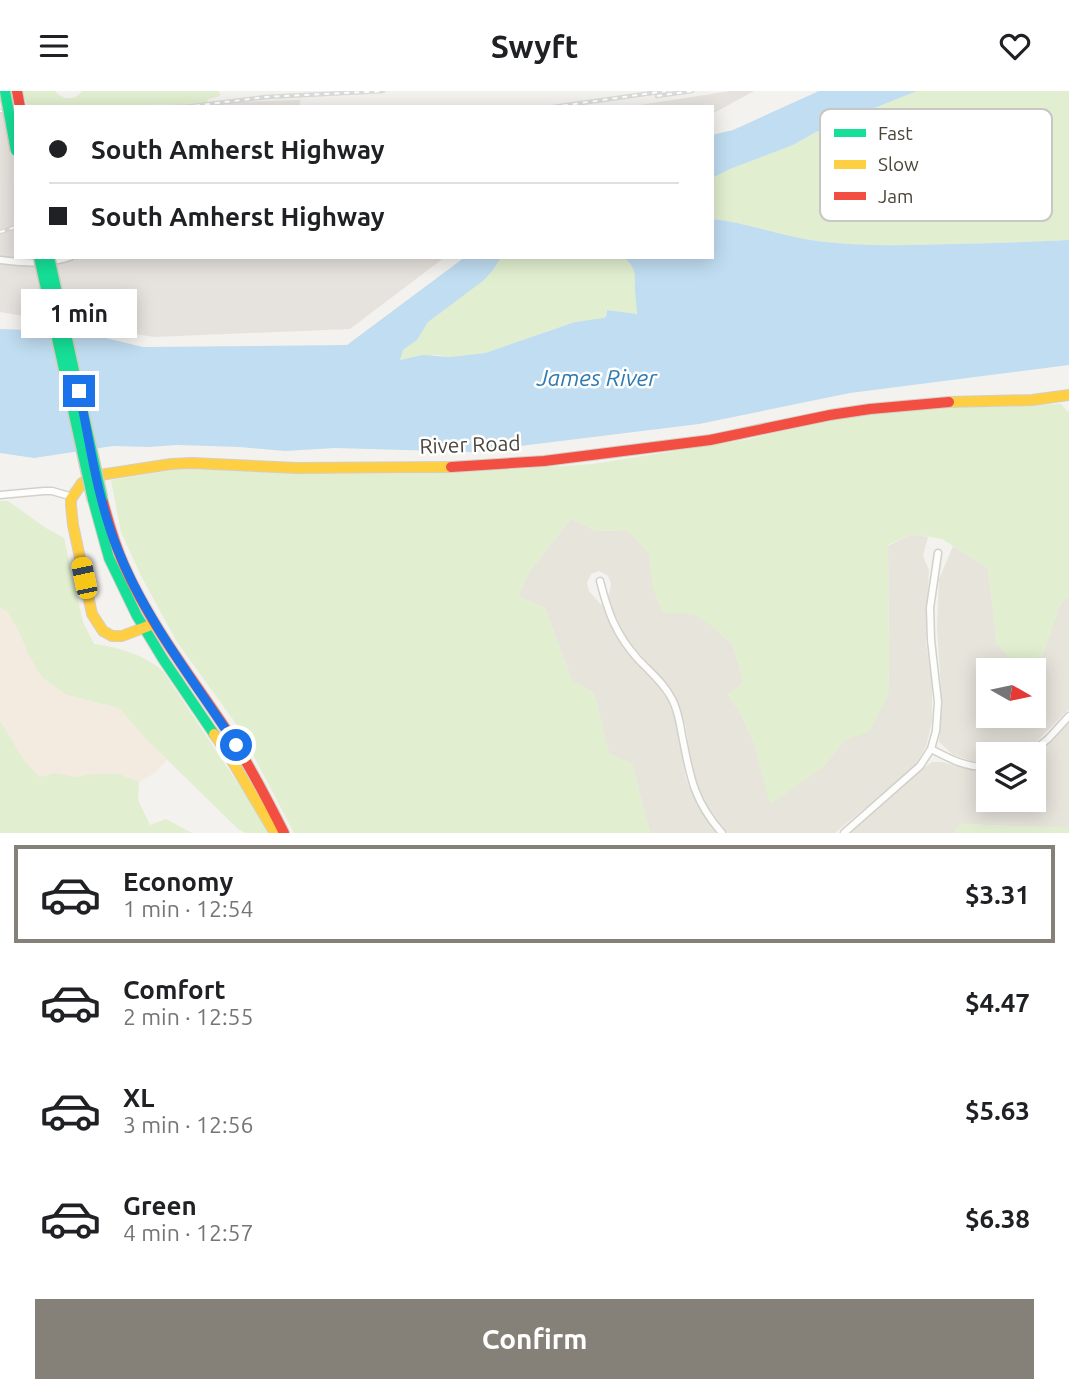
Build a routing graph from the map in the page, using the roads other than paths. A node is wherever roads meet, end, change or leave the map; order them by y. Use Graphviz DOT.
graph roads {
  1 [pos="5,91"];
  2 [pos="14,140"];
  3 [pos="39,259"];
  4 [pos="50,259"];
  5 [pos="65,259"];
  6 [pos="0,260"];
  7 [pos="1069,395"];
  8 [pos="0,495"];
  9 [pos="72,497"];
  10 [pos="97,499"];
  11 [pos="938,553"];
  12 [pos="600,581"];
  13 [pos="155,624"];
  14 [pos="144,628"];
  15 [pos="1069,716"];
  16 [pos="1044,742"];
  17 [pos="931,749"];
  18 [pos="976,766"];
  19 [pos="275,833"];
  20 [pos="284,833"];
  21 [pos="722,833"];
  22 [pos="844,833"];
  1 -- 2 [label="main road, bridge"];
  3 -- 10 [label="main road, bridge"];
  4 -- 10 [label="main road, bridge"];
  5 -- 6 [label="street"];
  7 -- 9 [label="main road, River Road"];
  8 -- 9 [label="street"];
  9 -- 14 [label="main road"];
  10 -- 13 [label="main road"];
  10 -- 14 [label="main road"];
  11 -- 17 [label="street"];
  12 -- 21 [label="street"];
  13 -- 14 [label="main road"];
  13 -- 20 [label="main road"];
  14 -- 19 [label="main road"];
  15 -- 16 [label="street"];
  17 -- 18 [label="street"];
  17 -- 22 [label="street"];
}
